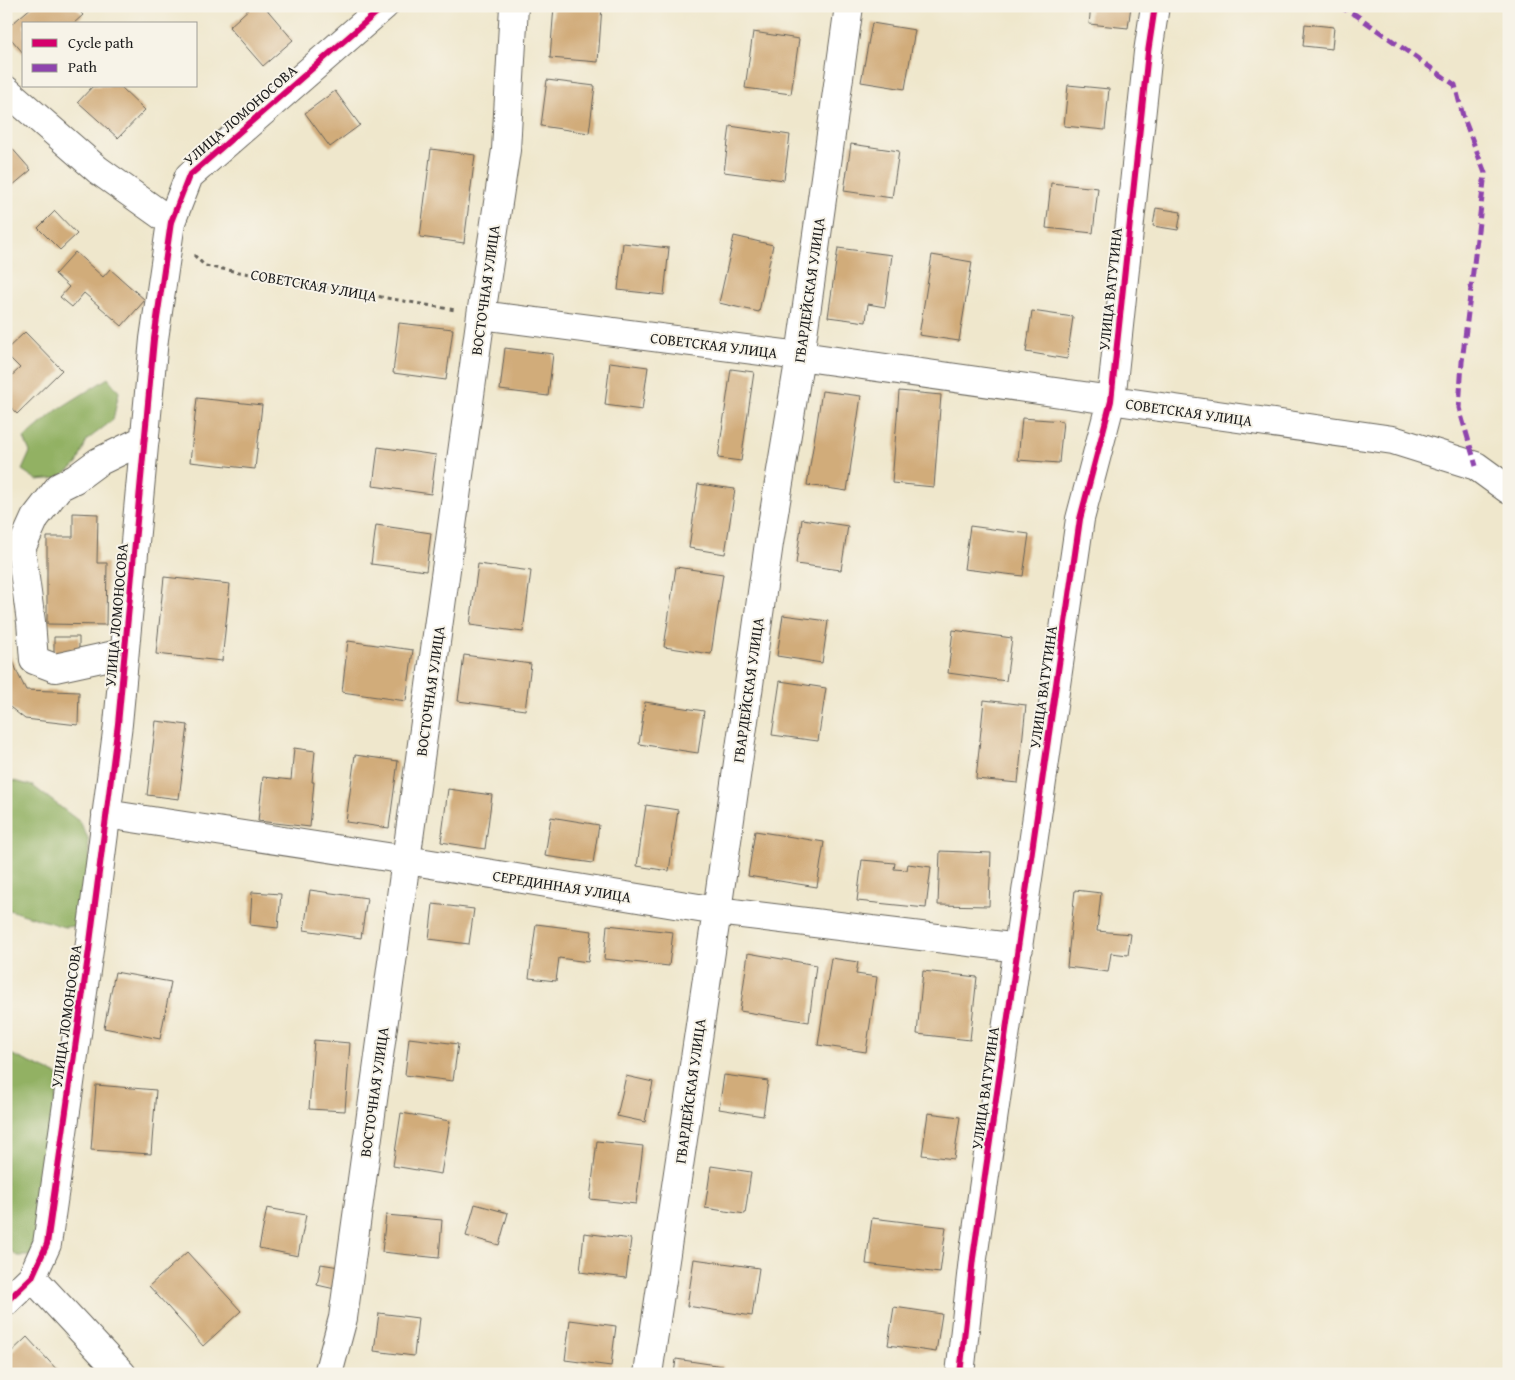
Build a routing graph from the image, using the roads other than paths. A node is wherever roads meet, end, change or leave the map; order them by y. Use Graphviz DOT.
graph roads {
  1 [pos="384,6"];
  2 [pos="514,6"];
  3 [pos="849,6"];
  4 [pos="1155,6"];
  5 [pos="6,90"];
  6 [pos="171,222"];
  7 [pos="482,315"];
  8 [pos="800,356"];
  9 [pos="1111,401"];
  10 [pos="145,439"];
  11 [pos="1509,490"];
  12 [pos="124,653"];
  13 [pos="106,814"];
  14 [pos="407,860"];
  15 [pos="717,911"];
  16 [pos="1019,948"];
  17 [pos="32,1277"];
  18 [pos="6,1302"];
  19 [pos="122,1374"];
  20 [pos="328,1374"];
  21 [pos="648,1374"];
  22 [pos="960,1374"];
  1 -- 6 [label="street, УЛИЦА ЛОМОНОСОВА"];
  2 -- 7 [label="street, ВОСТОЧНАЯ УЛИЦА"];
  3 -- 8 [label="street, ГВАРДЕЙСКАЯ УЛИЦА"];
  4 -- 9 [label="street, УЛИЦА ВАТУТИНА"];
  5 -- 6 [label="street"];
  6 -- 10 [label="street, УЛИЦА ЛОМОНОСОВА"];
  7 -- 8 [label="street, СОВЕТСКАЯ УЛИЦА"];
  7 -- 14 [label="street, ВОСТОЧНАЯ УЛИЦА"];
  8 -- 9 [label="street, СОВЕТСКАЯ УЛИЦА"];
  8 -- 15 [label="street, ГВАРДЕЙСКАЯ УЛИЦА"];
  9 -- 11 [label="street, СОВЕТСКАЯ УЛИЦА"];
  9 -- 16 [label="street, УЛИЦА ВАТУТИНА"];
  10 -- 12 [label="street, УЛИЦА ЛОМОНОСОВА"];
  10 -- 12 [label="street"];
  12 -- 13 [label="street, УЛИЦА ЛОМОНОСОВА"];
  13 -- 14 [label="street, СЕРЕДИННАЯ УЛИЦА"];
  13 -- 17 [label="street, УЛИЦА ЛОМОНОСОВА"];
  14 -- 15 [label="street, СЕРЕДИННАЯ УЛИЦА"];
  14 -- 20 [label="street, ВОСТОЧНАЯ УЛИЦА"];
  15 -- 16 [label="street, СЕРЕДИННАЯ УЛИЦА"];
  15 -- 21 [label="street, ГВАРДЕЙСКАЯ УЛИЦА"];
  16 -- 22 [label="street, УЛИЦА ВАТУТИНА"];
  17 -- 18 [label="street, УЛИЦА ЛОМОНОСОВА"];
  17 -- 19 [label="street"];
}
